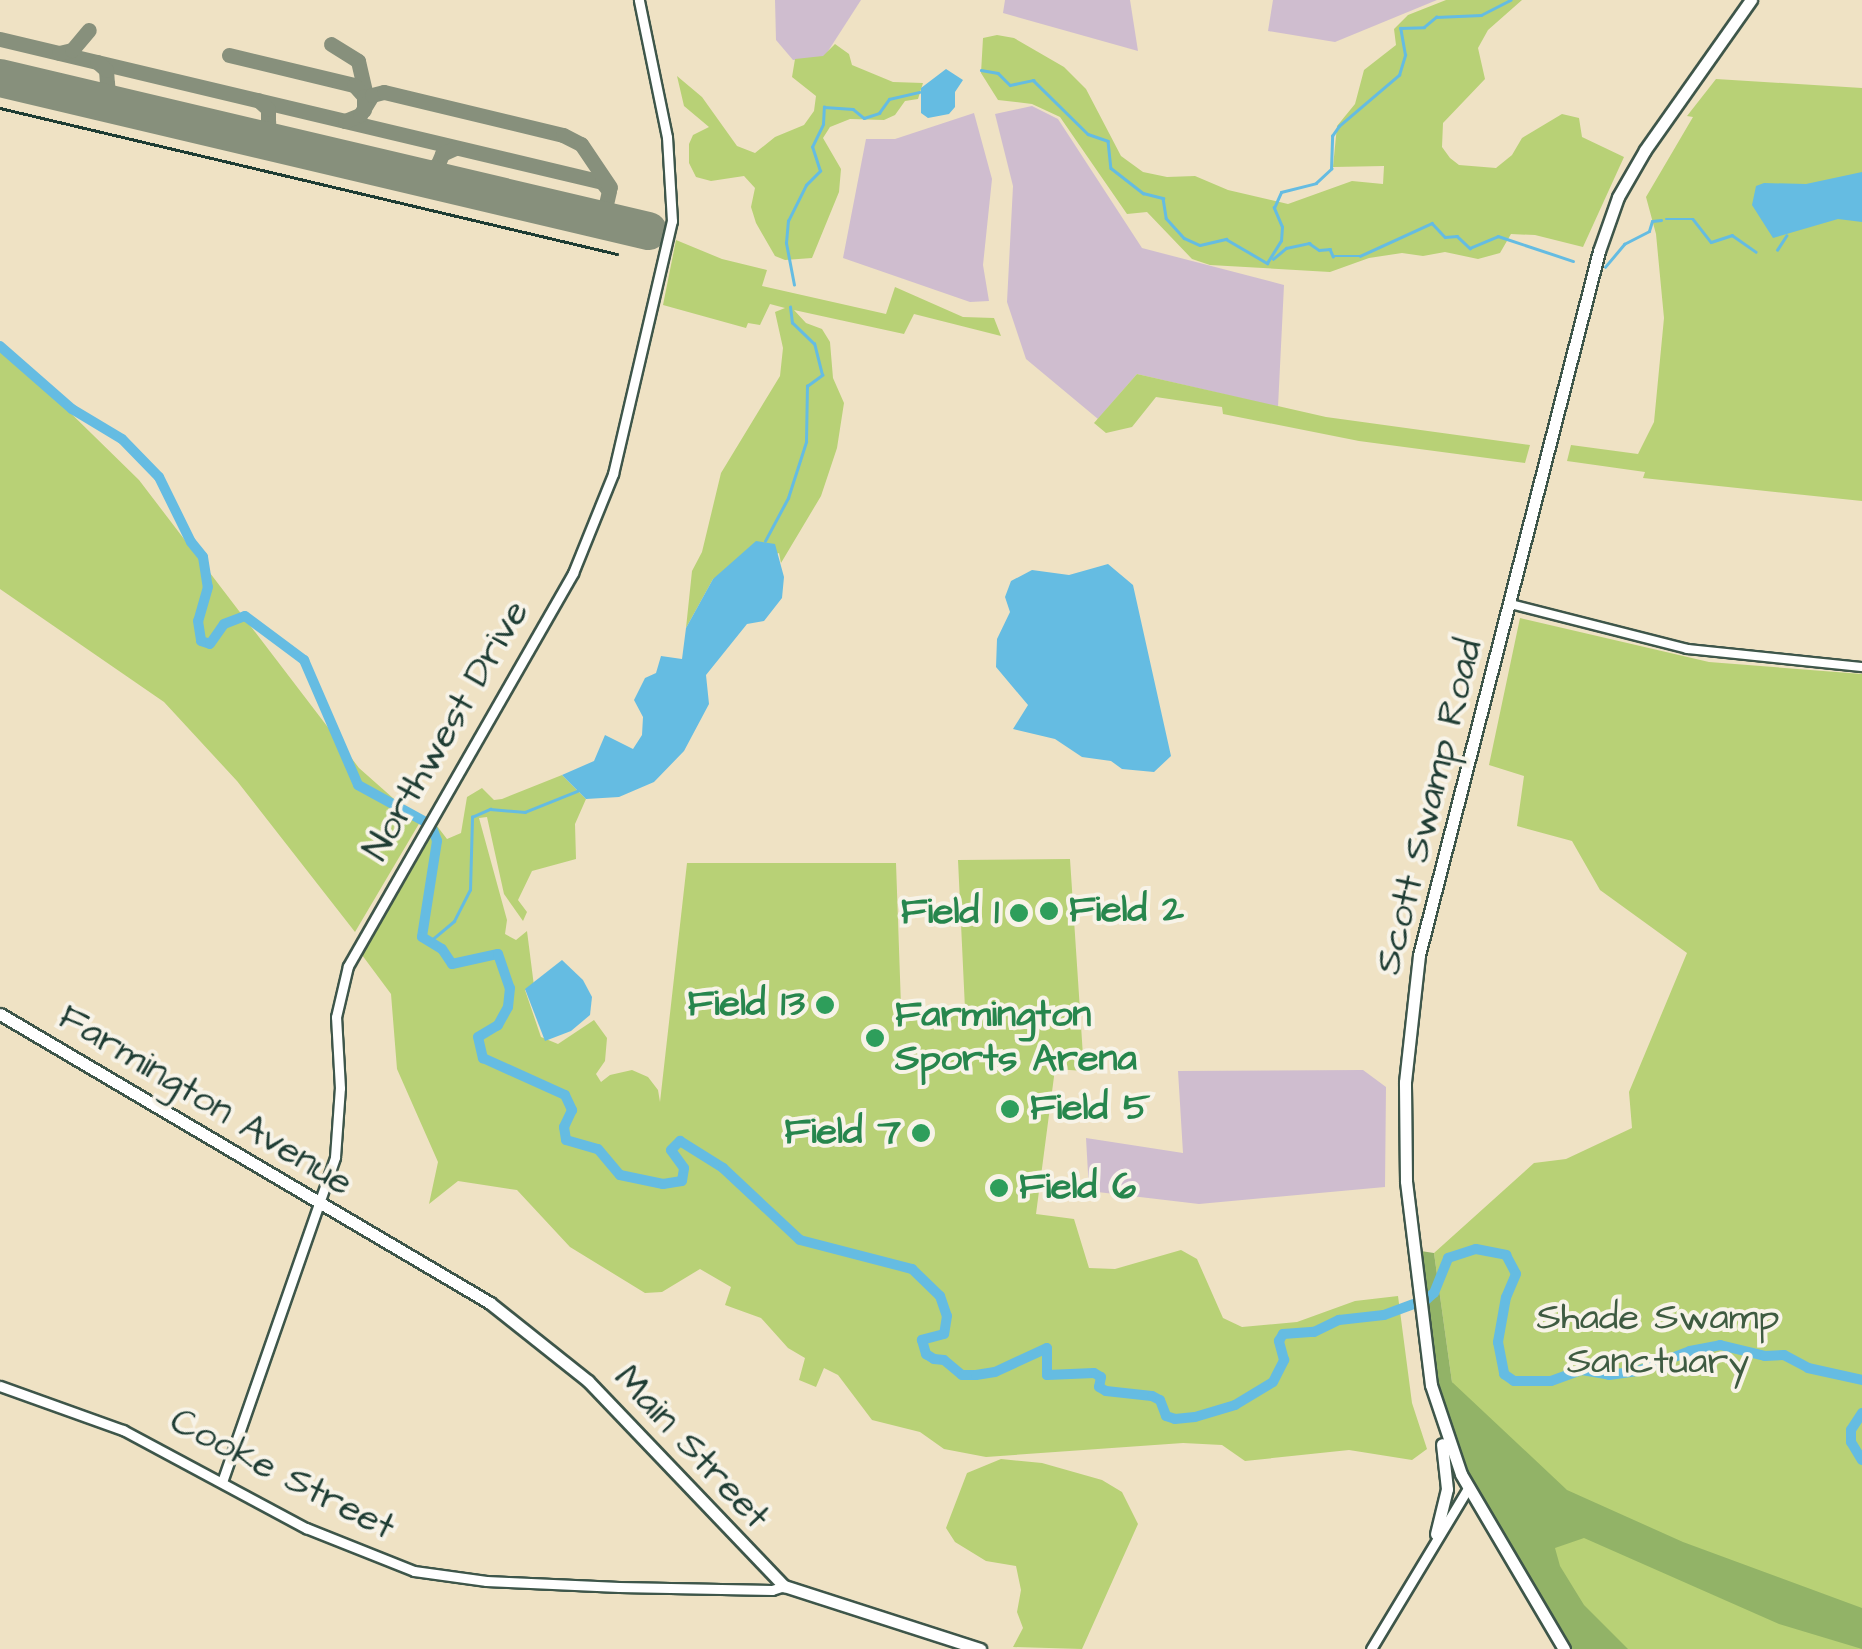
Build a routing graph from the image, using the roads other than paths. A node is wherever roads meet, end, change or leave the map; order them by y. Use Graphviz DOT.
graph roads {
  1 [pos="638,0"];
  2 [pos="1751,0"];
  3 [pos="1511,604"];
  4 [pos="1862,667"];
  5 [pos="0,1014"];
  6 [pos="319,1204"];
  7 [pos="381,1238"];
  8 [pos="0,1386"];
  9 [pos="1436,1406"];
  10 [pos="222,1482"];
  11 [pos="1468,1488"];
  12 [pos="1436,1534"];
  13 [pos="784,1586"];
  14 [pos="980,1649"];
  15 [pos="1371,1649"];
  16 [pos="1564,1649"];
  1 -- 6 [label="main road, Northwest Drive"];
  2 -- 3 [label="highway, Scott Swamp Road"];
  3 -- 4 [label="street"];
  3 -- 9 [label="highway, Scott Swamp Road"];
  5 -- 6 [label="highway, Farmington Avenue"];
  6 -- 7 [label="highway, Farmington Avenue"];
  6 -- 10 [label="main road, Northwest Drive"];
  7 -- 13 [label="highway, Main Street"];
  8 -- 10 [label="main road, Cooke Street"];
  9 -- 11 [label="highway, Scott Swamp Road"];
  9 -- 12 [label="highway"];
  10 -- 13 [label="main road, Cooke Street"];
  11 -- 12 [label="main road"];
  11 -- 16 [label="highway, Scott Swamp Road"];
  12 -- 15 [label="main road"];
  13 -- 14 [label="highway, Main Street"];
}
